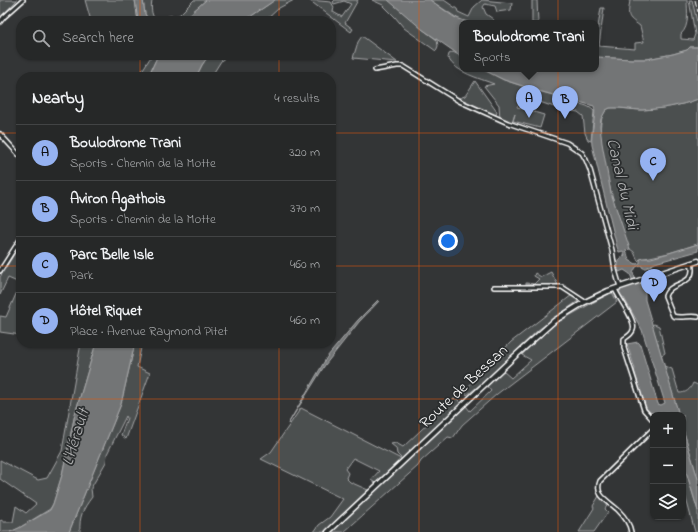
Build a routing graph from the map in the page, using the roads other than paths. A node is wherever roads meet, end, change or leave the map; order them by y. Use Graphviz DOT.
graph roads {
  1 [pos="23,0"];
  2 [pos="0,22"];
  3 [pos="375,70"];
  4 [pos="0,134"];
  5 [pos="16,152"];
  6 [pos="16,246"];
  7 [pos="698,261"];
  8 [pos="691,263"];
  9 [pos="0,271"];
  10 [pos="494,286"];
  11 [pos="620,287"];
  12 [pos="615,289"];
  13 [pos="584,303"];
  14 [pos="698,317"];
  15 [pos="650,417"];
  16 [pos="650,433"];
  17 [pos="328,532"];
  18 [pos="631,532"];
  1 -- 2 [label="street"];
  3 -- 11 [label="street"];
  4 -- 5 [label="street"];
  6 -- 9 [label="street"];
  7 -- 8 [label="main road, Route de Bessan"];
  8 -- 11 [label="main road, Route de Bessan"];
  8 -- 14 [label="street"];
  10 -- 13 [label="street"];
  11 -- 12 [label="main road, Route de Bessan"];
  12 -- 13 [label="main road, Route de Bessan"];
  12 -- 15 [label="street"];
  13 -- 17 [label="main road, Route de Bessan"];
  16 -- 18 [label="street"];
}
